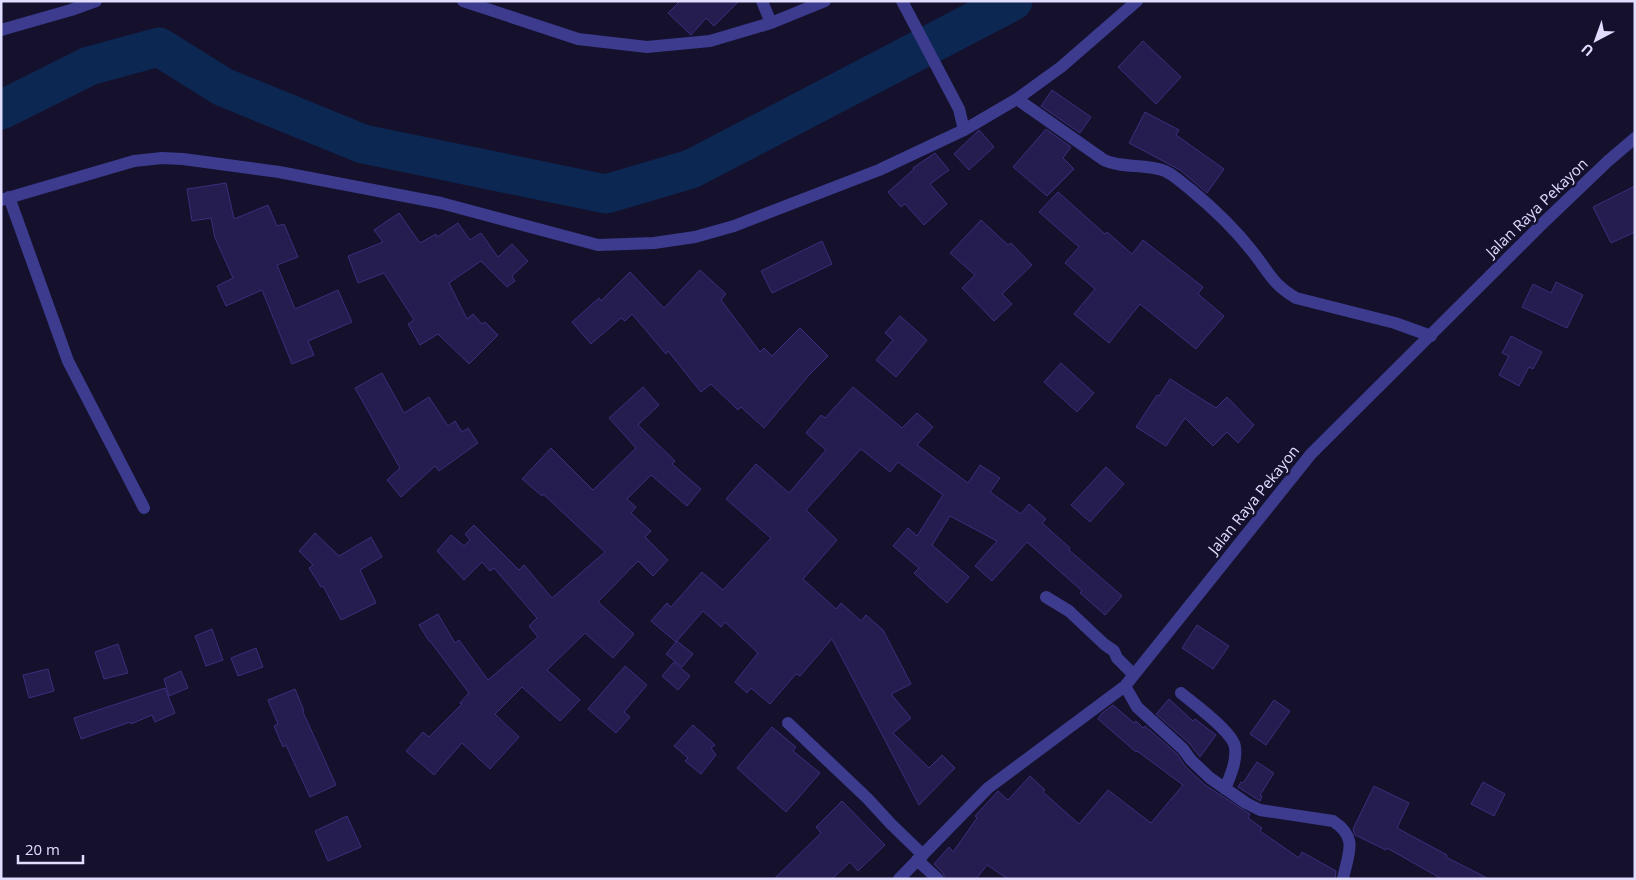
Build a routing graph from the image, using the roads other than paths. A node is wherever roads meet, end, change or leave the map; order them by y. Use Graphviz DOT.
graph roads {
  1 [pos="96,1"];
  2 [pos="762,1"];
  3 [pos="825,1"];
  4 [pos="1137,1"];
  5 [pos="472,2"];
  6 [pos="902,2"];
  7 [pos="771,23"];
  8 [pos="1,30"];
  9 [pos="1017,99"];
  10 [pos="964,130"];
  11 [pos="1635,138"];
  12 [pos="5,198"];
  13 [pos="1431,336"];
  14 [pos="144,508"];
  15 [pos="1046,597"];
  16 [pos="1132,673"];
  17 [pos="1125,686"];
  18 [pos="1181,693"];
  19 [pos="788,723"];
  20 [pos="1225,789"];
  21 [pos="920,857"];
  22 [pos="899,879"];
  23 [pos="938,879"];
  24 [pos="1343,879"];
  1 -- 8 [label="street"];
  2 -- 7 [label="street"];
  3 -- 7 [label="street"];
  4 -- 9 [label="street"];
  5 -- 7 [label="street"];
  6 -- 10 [label="street"];
  9 -- 10 [label="street"];
  9 -- 13 [label="street"];
  10 -- 12 [label="street"];
  11 -- 13 [label="street, Jalan Raya Pekayon"];
  12 -- 14 [label="street"];
  13 -- 16 [label="street, Jalan Raya Pekayon"];
  15 -- 16 [label="street"];
  16 -- 17 [label="street, Jalan Raya Pekayon"];
  17 -- 20 [label="street"];
  17 -- 21 [label="street, Jalan Raya Pekayon"];
  18 -- 20 [label="street"];
  19 -- 21 [label="street"];
  20 -- 24 [label="street"];
  21 -- 22 [label="street, Jalan Raya Pekayon"];
  21 -- 23 [label="street"];
}
